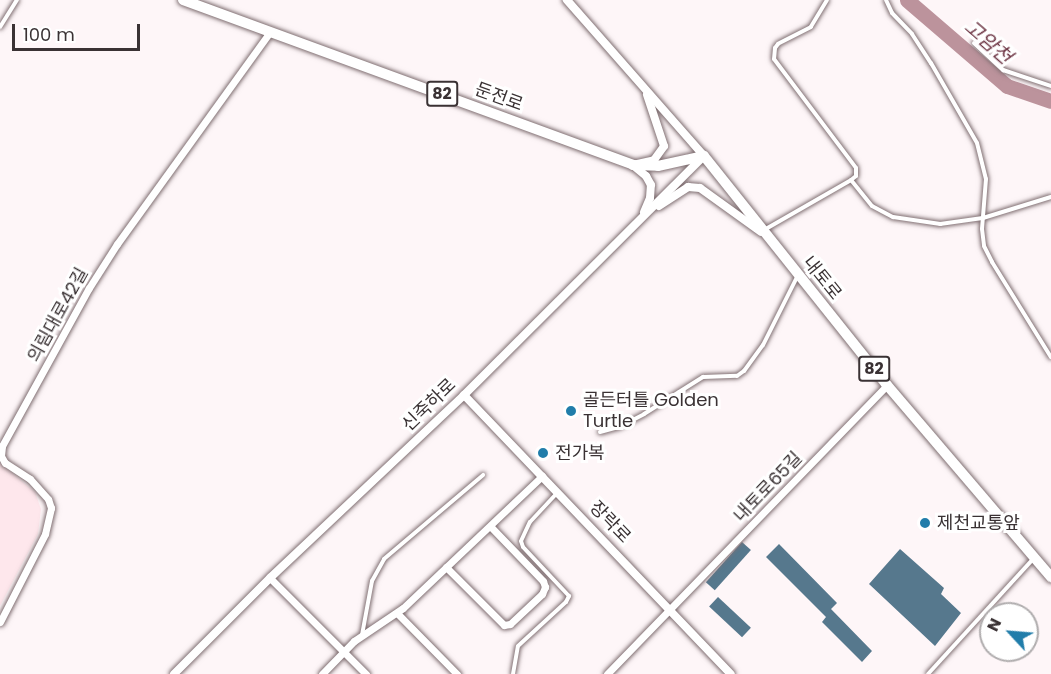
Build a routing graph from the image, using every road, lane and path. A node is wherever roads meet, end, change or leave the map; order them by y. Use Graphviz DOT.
graph roads {
  1 [pos="17,0"];
  2 [pos="183,0"];
  3 [pos="567,0"];
  4 [pos="826,0"];
  5 [pos="886,0"];
  6 [pos="0,27"];
  7 [pos="270,32"];
  8 [pos="974,43"];
  9 [pos="1051,86"];
  10 [pos="644,90"];
  11 [pos="704,156"];
  12 [pos="633,165"];
  13 [pos="851,180"];
  14 [pos="1051,198"];
  15 [pos="641,218"];
  16 [pos="983,218"];
  17 [pos="767,235"];
  18 [pos="798,274"];
  19 [pos="1051,357"];
  20 [pos="887,385"];
  21 [pos="464,395"];
  22 [pos="600,432"];
  23 [pos="483,476"];
  24 [pos="542,476"];
  25 [pos="558,492"];
  26 [pos="490,526"];
  27 [pos="1034,558"];
  28 [pos="446,567"];
  29 [pos="1051,577"];
  30 [pos="270,578"];
  31 [pos="670,609"];
  32 [pos="397,613"];
  33 [pos="0,622"];
  34 [pos="362,636"];
  35 [pos="344,651"];
  36 [pos="174,674"];
  37 [pos="322,674"];
  38 [pos="366,674"];
  39 [pos="457,674"];
  40 [pos="513,674"];
  41 [pos="607,674"];
  42 [pos="731,674"];
  43 [pos="928,674"];
  1 -- 6 [label="lane"];
  2 -- 7 [label="main road, 둔전로 / 82"];
  3 -- 10 [label="street, 내토로"];
  4 -- 13 [label="lane"];
  5 -- 16 [label="lane"];
  7 -- 12 [label="main road, 둔전로 / 82"];
  7 -- 33 [label="street, 의림대로42길"];
  8 -- 9 [label="lane"];
  10 -- 11 [label="street, 내토로"];
  10 -- 12 [label="street"];
  11 -- 12 [label="main road, 둔전로 / 82"];
  11 -- 15 [label="street, 신죽하로"];
  11 -- 17 [label="main road, 내토로 / 82"];
  12 -- 15 [label="street"];
  13 -- 16 [label="lane"];
  13 -- 17 [label="lane"];
  14 -- 16 [label="lane"];
  15 -- 17 [label="street"];
  15 -- 21 [label="street, 신죽하로"];
  16 -- 19 [label="lane"];
  17 -- 18 [label="main road, 내토로 / 82"];
  18 -- 20 [label="main road, 내토로 / 82"];
  18 -- 22 [label="lane"];
  20 -- 27 [label="main road, 내토로 / 82"];
  20 -- 31 [label="street, 내토로65길"];
  21 -- 24 [label="street, 장락로"];
  21 -- 30 [label="street, 신죽하로"];
  23 -- 34 [label="lane"];
  24 -- 25 [label="street, 장락로"];
  24 -- 26 [label="street"];
  25 -- 31 [label="street, 장락로"];
  25 -- 40 [label="lane"];
  26 -- 28 [label="street"];
  26 -- 28 [label="street"];
  27 -- 29 [label="main road, 내토로 / 82"];
  27 -- 43 [label="lane"];
  28 -- 32 [label="street"];
  30 -- 35 [label="street"];
  30 -- 36 [label="street, 신죽하로"];
  31 -- 41 [label="street, 내토로65길"];
  31 -- 42 [label="street, 장락로"];
  32 -- 34 [label="street"];
  32 -- 39 [label="street"];
  34 -- 35 [label="street"];
  35 -- 37 [label="street"];
  35 -- 38 [label="street"];
}
